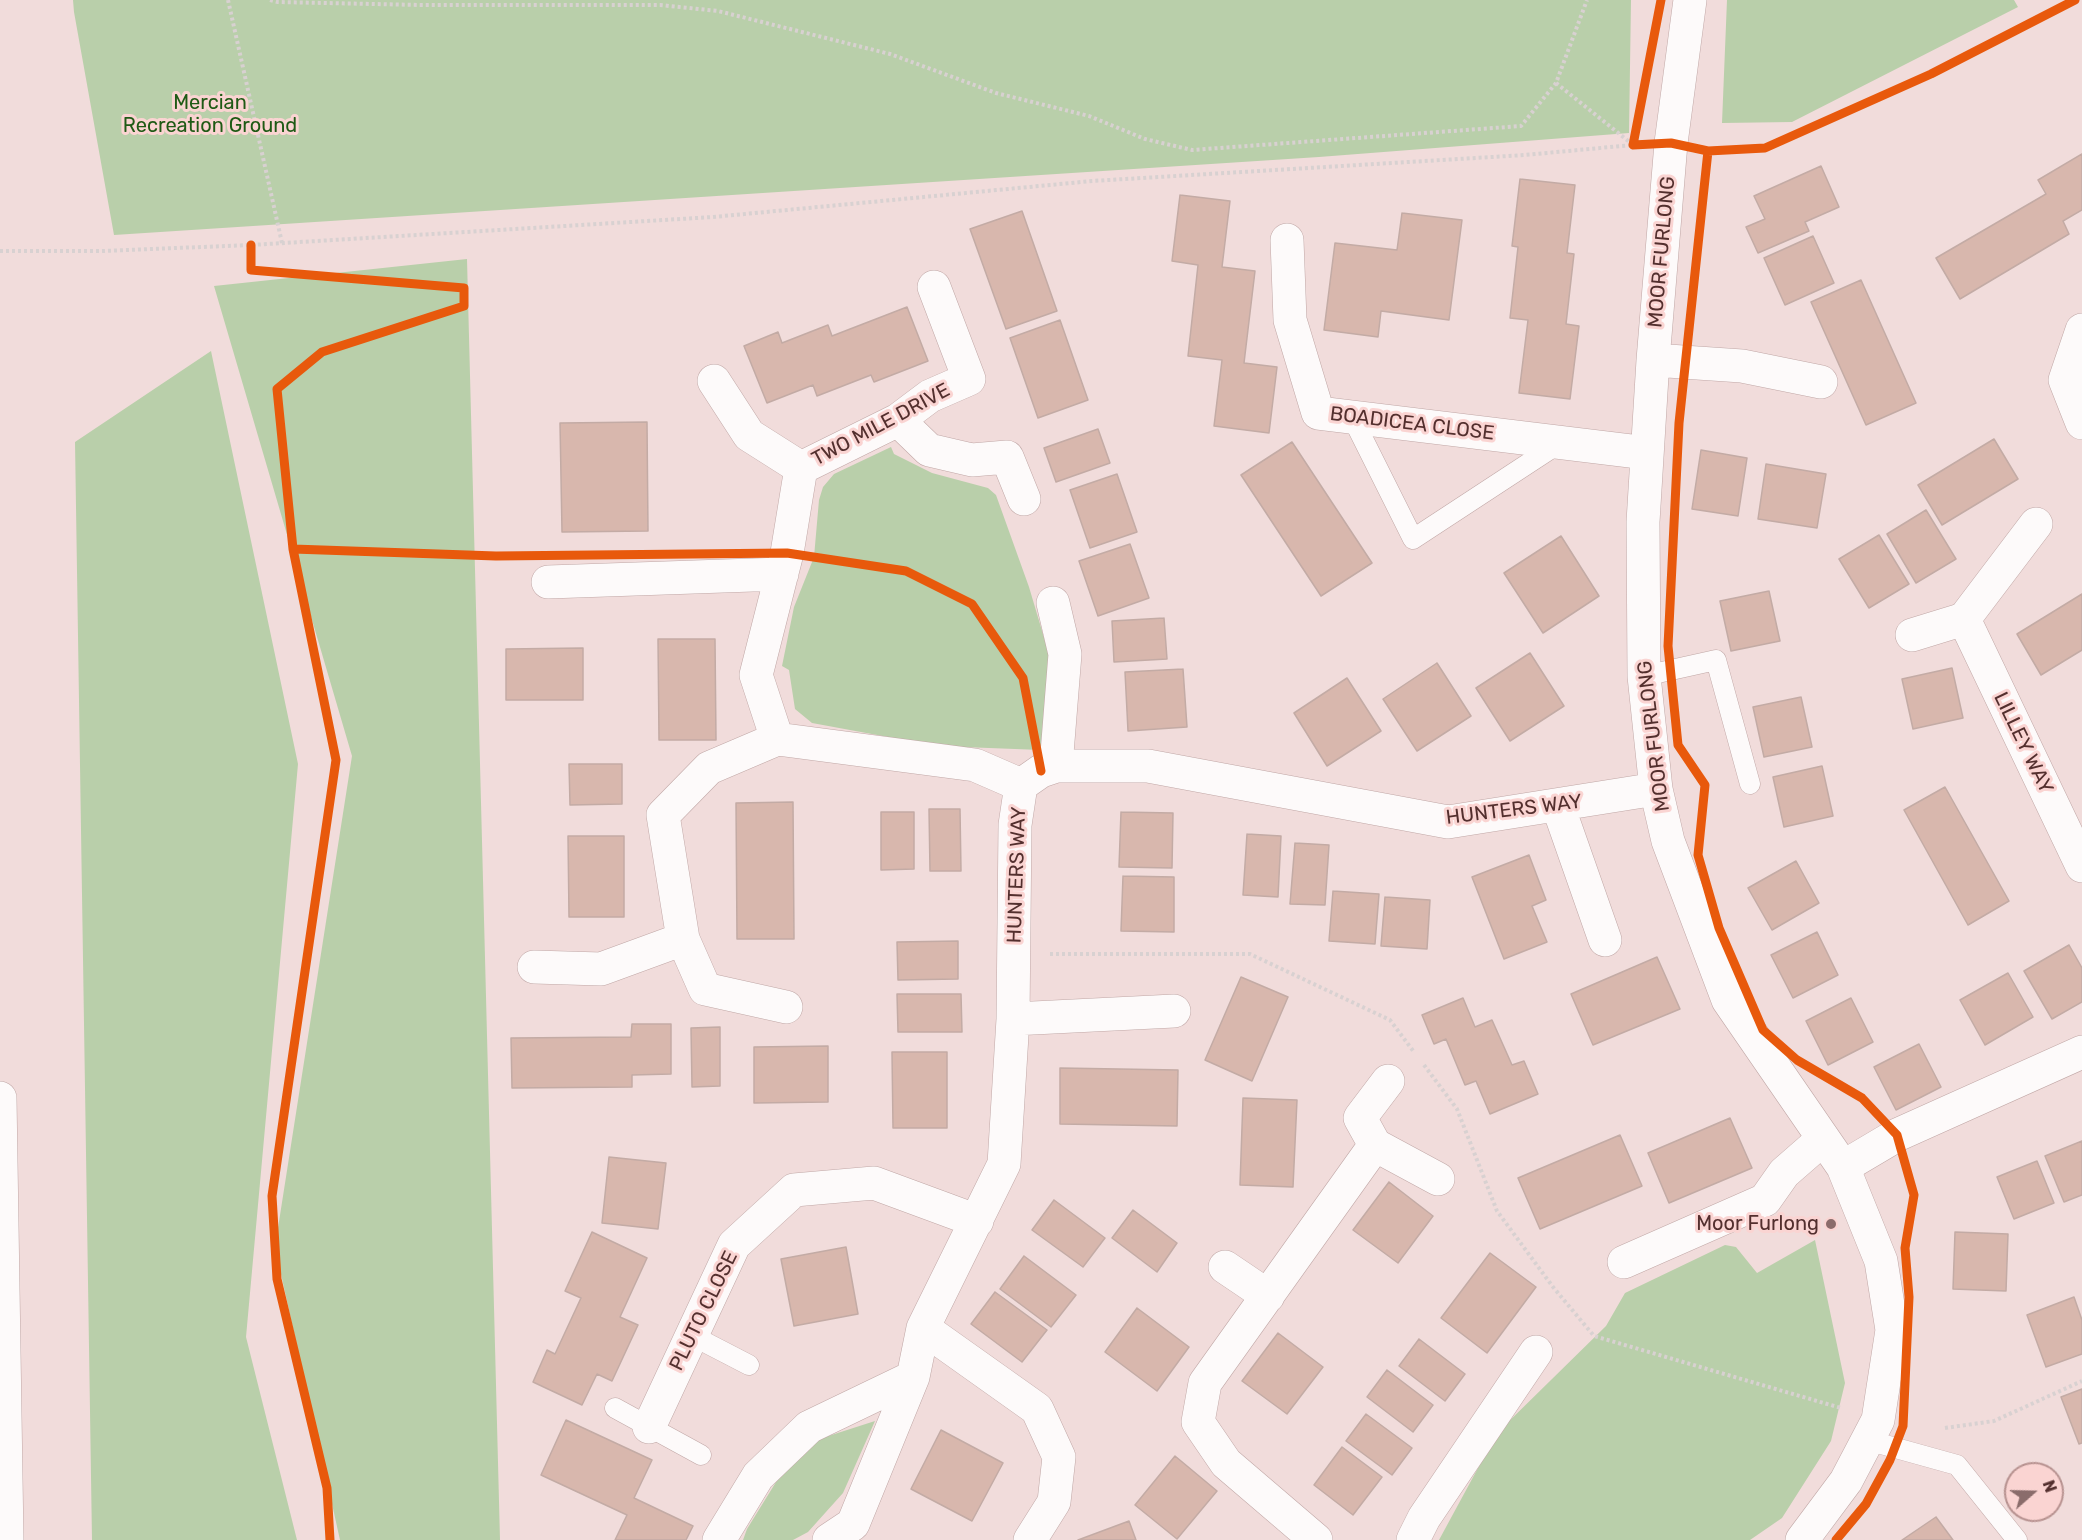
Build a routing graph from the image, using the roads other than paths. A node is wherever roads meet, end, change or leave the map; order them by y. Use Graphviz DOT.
graph roads {
  1 [pos="1690,0"];
  2 [pos="1287,240"];
  3 [pos="934,287"];
  4 [pos="2082,330"];
  5 [pos="1653,360"];
  6 [pos="714,381"];
  7 [pos="1821,382"];
  8 [pos="1352,417"];
  9 [pos="898,420"];
  10 [pos="2082,423"];
  11 [pos="1561,442"];
  12 [pos="1647,453"];
  13 [pos="801,468"];
  14 [pos="1024,499"];
  15 [pos="2036,524"];
  16 [pos="782,574"];
  17 [pos="548,582"];
  18 [pos="1053,603"];
  19 [pos="1964,619"];
  20 [pos="1912,634"];
  21 [pos="1644,676"];
  22 [pos="777,739"];
  23 [pos="1056,766"];
  24 [pos="1750,784"];
  25 [pos="1021,785"];
  26 [pos="1656,789"];
  27 [pos="1558,806"];
  28 [pos="2082,866"];
  29 [pos="683,939"];
  30 [pos="1605,940"];
  31 [pos="534,967"];
  32 [pos="786,1007"];
  33 [pos="1174,1011"];
  34 [pos="1013,1019"];
  35 [pos="2082,1052"];
  36 [pos="1388,1081"];
  37 [pos="0,1098"];
  38 [pos="1823,1139"];
  39 [pos="1375,1145"];
  40 [pos="1843,1167"];
  41 [pos="1438,1179"];
  42 [pos="977,1221"];
  43 [pos="1624,1262"];
  44 [pos="1225,1267"];
  45 [pos="1268,1296"];
  46 [pos="923,1328"];
  47 [pos="691,1335"];
  48 [pos="1536,1352"];
  49 [pos="749,1365"];
  50 [pos="913,1377"];
  51 [pos="615,1408"];
  52 [pos="649,1426"];
  53 [pos="1886,1433"];
  54 [pos="700,1455"];
  55 [pos="7,1540"];
  56 [pos="719,1540"];
  57 [pos="829,1540"];
  58 [pos="1030,1540"];
  59 [pos="1316,1540"];
  60 [pos="1413,1540"];
  61 [pos="1802,1540"];
  62 [pos="2017,1540"];
  1 -- 5 [label="main road, MOOR FURLONG"];
  2 -- 8 [label="main road, BOADICEA CLOSE"];
  3 -- 9 [label="main road, TWO MILE DRIVE"];
  4 -- 10 [label="main road"];
  5 -- 7 [label="main road"];
  5 -- 12 [label="main road, MOOR FURLONG"];
  6 -- 13 [label="main road, TWO MILE DRIVE"];
  8 -- 11 [label="main road, BOADICEA CLOSE"];
  8 -- 11 [label="lane"];
  9 -- 13 [label="main road, TWO MILE DRIVE"];
  9 -- 14 [label="main road"];
  11 -- 12 [label="main road, BOADICEA CLOSE"];
  12 -- 21 [label="main road, MOOR FURLONG"];
  13 -- 16 [label="main road, TWO MILE DRIVE"];
  15 -- 19 [label="main road"];
  16 -- 17 [label="main road"];
  16 -- 22 [label="main road, TWO MILE DRIVE"];
  18 -- 23 [label="main road"];
  19 -- 20 [label="main road"];
  19 -- 28 [label="main road, LILLEY WAY"];
  21 -- 24 [label="lane"];
  21 -- 26 [label="main road, MOOR FURLONG"];
  22 -- 25 [label="main road"];
  22 -- 29 [label="main road"];
  23 -- 25 [label="main road, HUNTERS WAY"];
  23 -- 27 [label="main road, HUNTERS WAY"];
  25 -- 34 [label="main road, HUNTERS WAY"];
  26 -- 27 [label="main road, HUNTERS WAY"];
  26 -- 38 [label="main road, MOOR FURLONG"];
  27 -- 30 [label="main road"];
  29 -- 31 [label="main road"];
  29 -- 32 [label="main road"];
  33 -- 34 [label="main road"];
  34 -- 42 [label="main road, HUNTERS WAY"];
  35 -- 40 [label="main road"];
  36 -- 39 [label="main road"];
  37 -- 55 [label="main road"];
  38 -- 40 [label="main road, MOOR FURLONG"];
  38 -- 43 [label="main road"];
  39 -- 41 [label="main road"];
  39 -- 45 [label="main road"];
  40 -- 53 [label="main road, MOOR FURLONG"];
  42 -- 46 [label="main road, HUNTERS WAY"];
  42 -- 47 [label="main road, PLUTO CLOSE"];
  44 -- 45 [label="main road"];
  45 -- 59 [label="main road"];
  46 -- 50 [label="main road, HUNTERS WAY"];
  46 -- 58 [label="main road"];
  47 -- 49 [label="lane"];
  47 -- 52 [label="main road, PLUTO CLOSE"];
  48 -- 60 [label="main road"];
  50 -- 56 [label="main road"];
  50 -- 57 [label="main road, HUNTERS WAY"];
  51 -- 52 [label="lane"];
  52 -- 54 [label="lane"];
  53 -- 61 [label="main road, MOOR FURLONG"];
  53 -- 62 [label="lane"];
}
